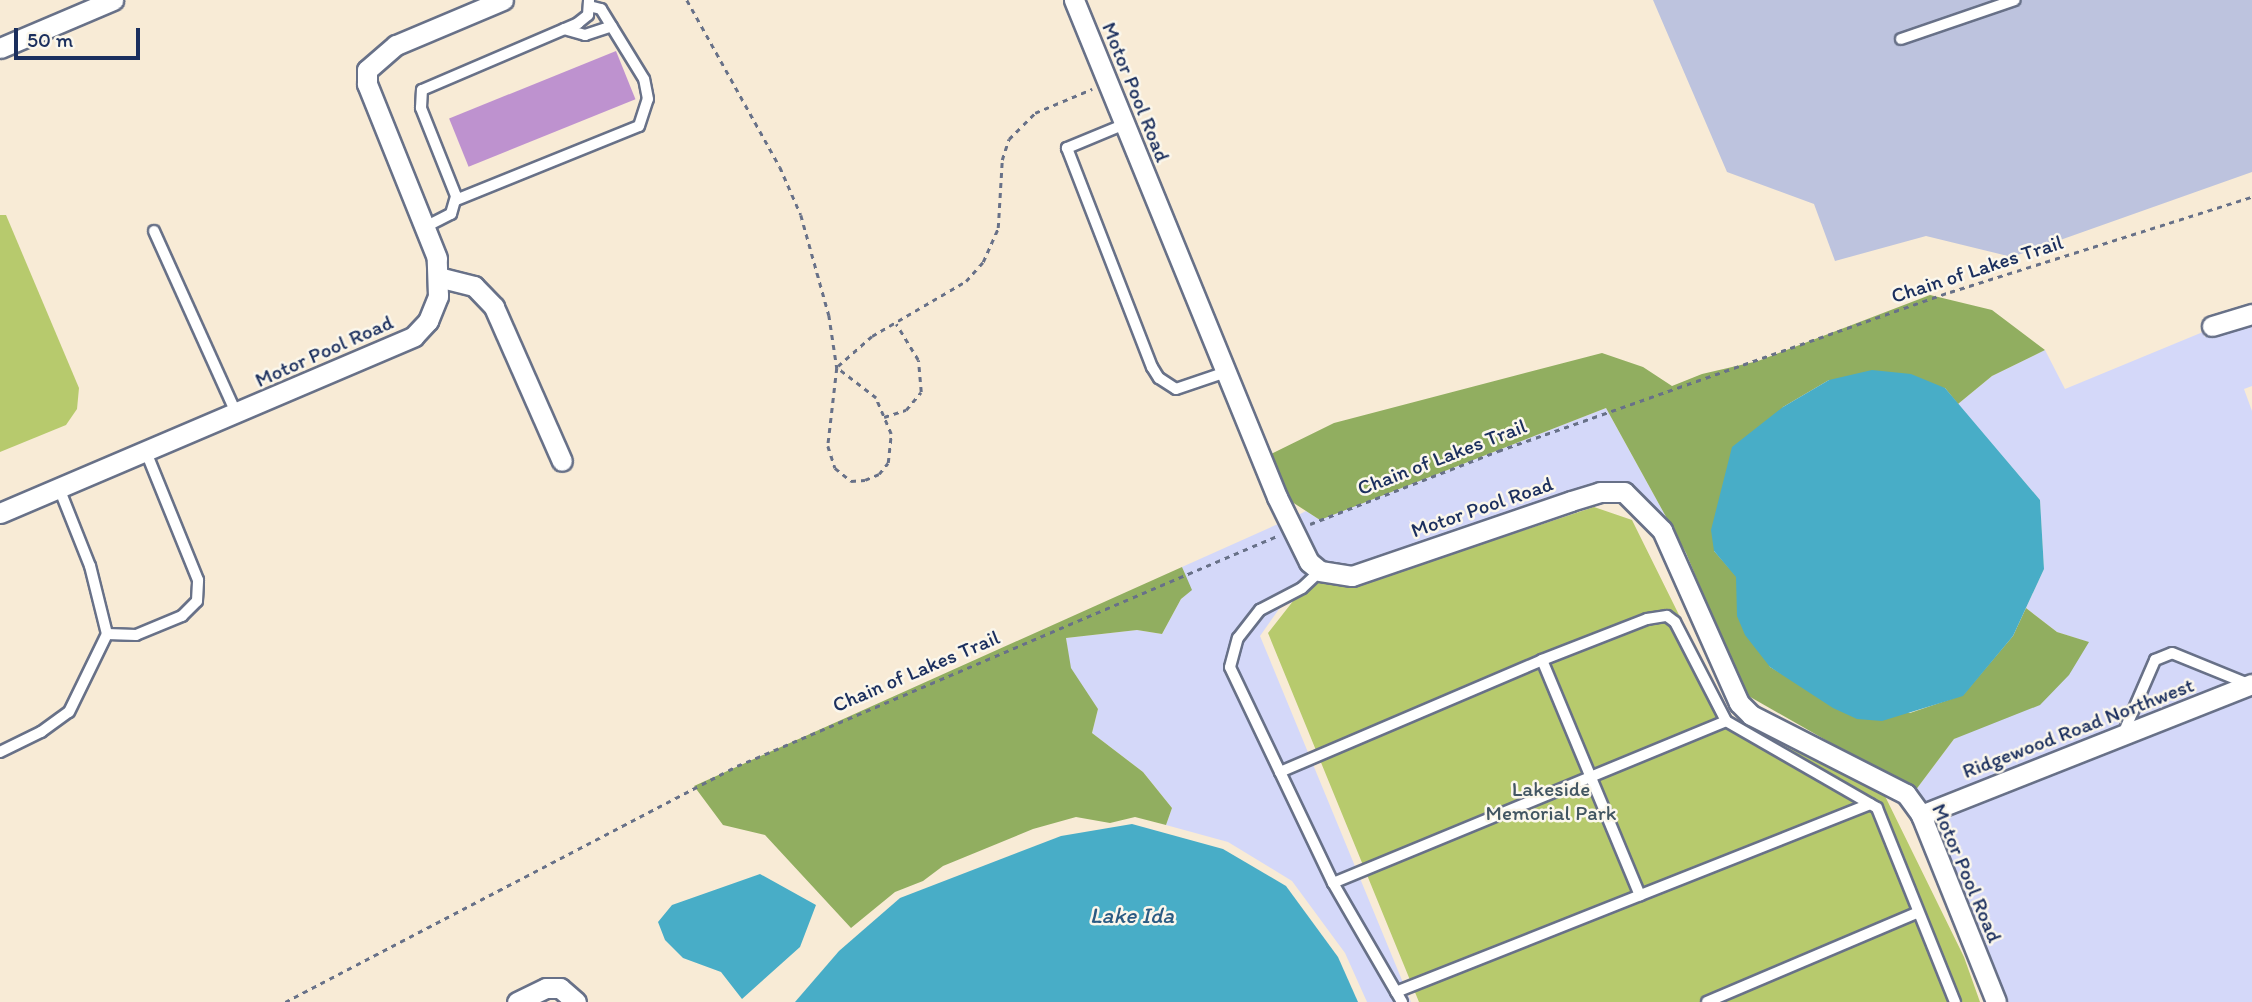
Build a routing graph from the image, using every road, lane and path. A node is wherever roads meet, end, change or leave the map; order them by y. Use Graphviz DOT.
graph roads {
  1 [pos="113,0"];
  2 [pos="503,0"];
  3 [pos="687,0"];
  4 [pos="1074,0"];
  5 [pos="2015,0"];
  6 [pos="589,3"];
  7 [pos="612,26"];
  8 [pos="563,29"];
  9 [pos="1901,39"];
  10 [pos="0,48"];
  11 [pos="1108,83"];
  12 [pos="1125,124"];
  13 [pos="2252,197"];
  14 [pos="456,200"];
  15 [pos="427,226"];
  16 [pos="154,230"];
  17 [pos="438,277"];
  18 [pos="2252,314"];
  19 [pos="895,323"];
  20 [pos="2211,326"];
  21 [pos="837,368"];
  22 [pos="1226,372"];
  23 [pos="236,414"];
  24 [pos="884,417"];
  25 [pos="146,452"];
  26 [pos="562,461"];
  27 [pos="59,488"];
  28 [pos="0,513"];
  29 [pos="1292,531"];
  30 [pos="1320,571"];
  31 [pos="107,634"];
  32 [pos="1542,660"];
  33 [pos="2251,685"];
  34 [pos="1726,722"];
  35 [pos="2123,735"];
  36 [pos="0,752"];
  37 [pos="1280,772"];
  38 [pos="1592,777"];
  39 [pos="1870,804"];
  40 [pos="1920,815"];
  41 [pos="1333,883"];
  42 [pos="1640,895"];
  43 [pos="1917,913"];
  44 [pos="1396,992"];
  45 [pos="285,1002"];
  46 [pos="517,1002"];
  47 [pos="576,1002"];
  48 [pos="1402,1002"];
  49 [pos="1707,1002"];
  50 [pos="1955,1002"];
  51 [pos="1996,1002"];
  1 -- 10 [label="street"];
  2 -- 15 [label="street, Motor Pool Road"];
  3 -- 21 [label="path"];
  4 -- 11 [label="street, Motor Pool Road"];
  5 -- 9 [label="lane"];
  6 -- 7 [label="lane"];
  6 -- 8 [label="lane"];
  7 -- 8 [label="lane"];
  7 -- 14 [label="lane"];
  8 -- 14 [label="lane"];
  11 -- 12 [label="street, Motor Pool Road"];
  11 -- 19 [label="path"];
  12 -- 22 [label="street, Motor Pool Road"];
  12 -- 22 [label="lane"];
  13 -- 29 [label="path, Chain of Lakes Trail"];
  14 -- 15 [label="lane"];
  15 -- 17 [label="street, Motor Pool Road"];
  16 -- 23 [label="lane"];
  17 -- 23 [label="street, Motor Pool Road"];
  17 -- 26 [label="street"];
  18 -- 20 [label="street"];
  19 -- 21 [label="path"];
  19 -- 24 [label="path"];
  21 -- 24 [label="path"];
  21 -- 24 [label="path"];
  22 -- 29 [label="street, Motor Pool Road"];
  23 -- 25 [label="street, Motor Pool Road"];
  25 -- 27 [label="street, Motor Pool Road"];
  25 -- 31 [label="lane"];
  27 -- 28 [label="street, Motor Pool Road"];
  27 -- 31 [label="lane"];
  29 -- 30 [label="street, Motor Pool Road"];
  29 -- 45 [label="path, Chain of Lakes Trail"];
  30 -- 37 [label="lane"];
  30 -- 40 [label="street, Motor Pool Road"];
  31 -- 36 [label="lane"];
  32 -- 34 [label="lane"];
  32 -- 37 [label="lane"];
  32 -- 38 [label="lane"];
  33 -- 35 [label="street, Ridgewood Road Northwest"];
  33 -- 35 [label="lane"];
  34 -- 38 [label="lane"];
  34 -- 39 [label="lane"];
  35 -- 40 [label="street, Ridgewood Road Northwest"];
  37 -- 41 [label="lane"];
  38 -- 41 [label="lane"];
  38 -- 42 [label="lane"];
  39 -- 42 [label="lane"];
  39 -- 43 [label="lane"];
  40 -- 51 [label="street, Motor Pool Road"];
  41 -- 44 [label="lane"];
  42 -- 44 [label="lane"];
  43 -- 49 [label="lane"];
  43 -- 50 [label="lane"];
  44 -- 48 [label="lane"];
  46 -- 47 [label="street"];
}
